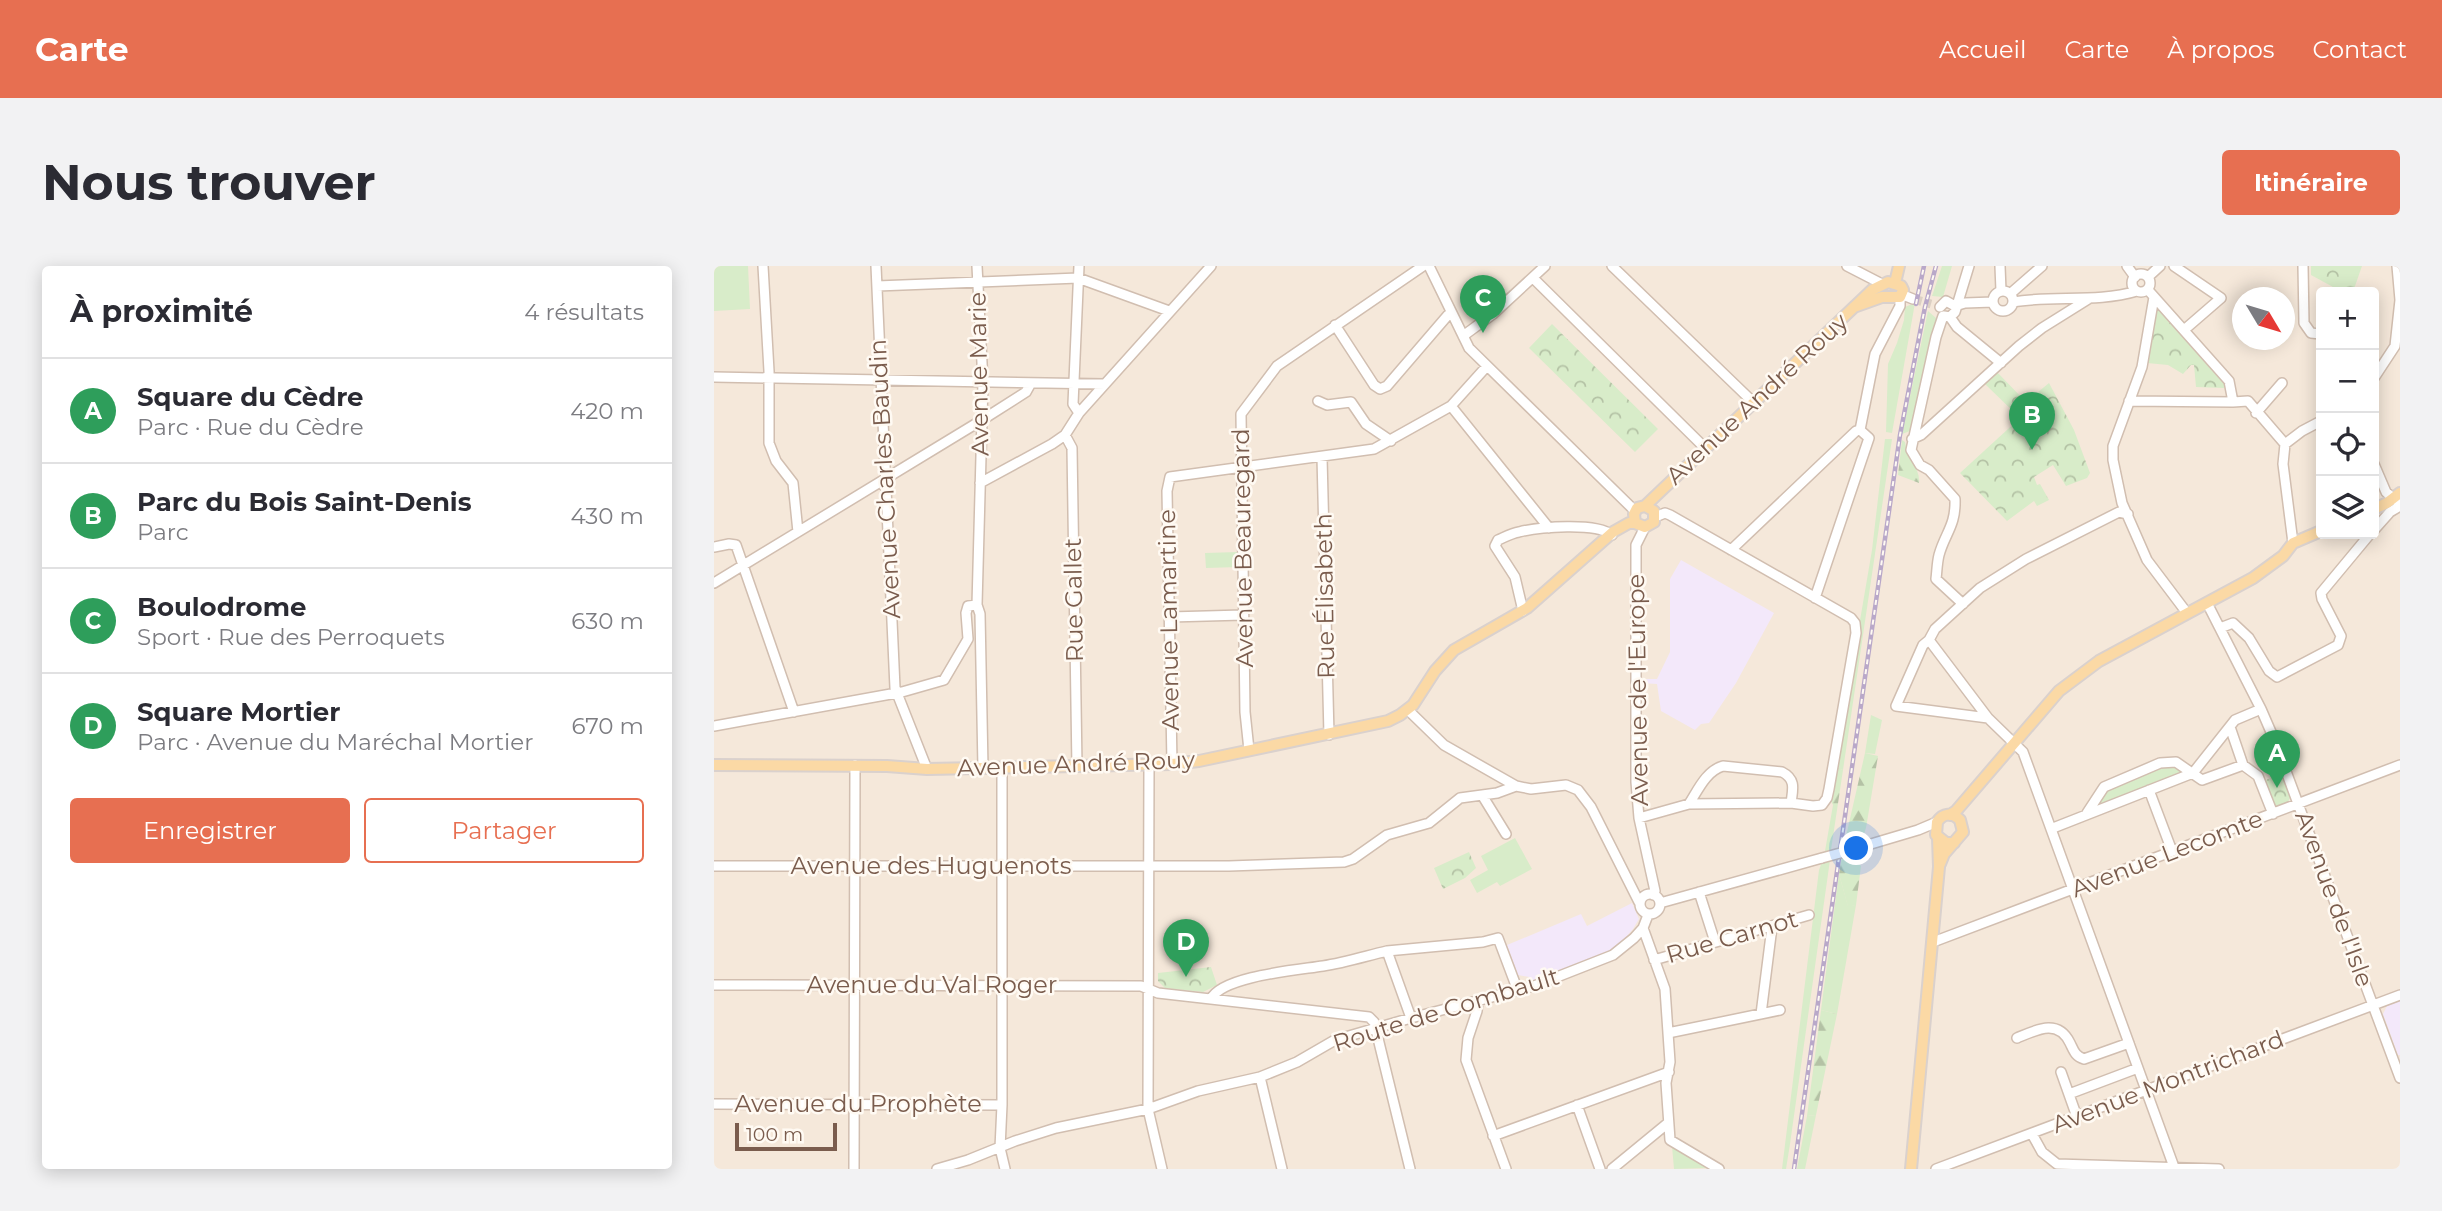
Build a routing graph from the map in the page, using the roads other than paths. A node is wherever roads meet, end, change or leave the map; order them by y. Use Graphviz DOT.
graph roads {
  1 [pos="763,266"];
  2 [pos="876,266"];
  3 [pos="977,266"];
  4 [pos="1079,266"];
  5 [pos="1211,266"];
  6 [pos="1423,266"];
  7 [pos="1429,266"];
  8 [pos="1545,266"];
  9 [pos="1612,266"];
  10 [pos="1847,266"];
  11 [pos="1899,266"];
  12 [pos="1969,266"];
  13 [pos="2000,266"];
  14 [pos="2042,266"];
  15 [pos="2127,266"];
  16 [pos="2160,266"];
  17 [pos="2175,266"];
  18 [pos="2397,266"];
  19 [pos="2303,270"];
  20 [pos="2135,276"];
  21 [pos="2148,277"];
  22 [pos="1078,278"];
  23 [pos="1533,278"];
  24 [pos="978,283"];
  25 [pos="1895,283"];
  26 [pos="877,286"];
  27 [pos="1881,289"];
  28 [pos="2143,293"];
  29 [pos="2008,295"];
  30 [pos="1906,297"];
  31 [pos="2090,298"];
  32 [pos="1993,302"];
  33 [pos="1955,306"];
  34 [pos="1169,311"];
  35 [pos="1941,311"];
  36 [pos="1452,314"];
  37 [pos="1335,325"];
  38 [pos="2183,330"];
  39 [pos="2316,334"];
  40 [pos="1463,336"];
  41 [pos="2398,338"];
  42 [pos="2001,363"];
  43 [pos="1486,366"];
  44 [pos="2379,371"];
  45 [pos="714,377"];
  46 [pos="769,378"];
  47 [pos="881,380"];
  48 [pos="983,382"];
  49 [pos="1074,382"];
  50 [pos="1031,383"];
  51 [pos="2282,383"];
  52 [pos="1103,386"];
  53 [pos="1318,401"];
  54 [pos="2129,401"];
  55 [pos="2232,402"];
  56 [pos="1754,403"];
  57 [pos="1451,406"];
  58 [pos="1079,413"];
  59 [pos="2256,413"];
  60 [pos="982,420"];
  61 [pos="2316,424"];
  62 [pos="1860,430"];
  63 [pos="1065,435"];
  64 [pos="1912,439"];
  65 [pos="1391,441"];
  66 [pos="2285,444"];
  67 [pos="1705,448"];
  68 [pos="1322,457"];
  69 [pos="1241,467"];
  70 [pos="2379,476"];
  71 [pos="886,477"];
  72 [pos="980,483"];
  73 [pos="2398,500"];
  74 [pos="2379,507"];
  75 [pos="2123,510"];
  76 [pos="1643,516"];
  77 [pos="2379,523"];
  78 [pos="1549,528"];
  79 [pos="798,532"];
  80 [pos="2316,533"];
  81 [pos="1613,534"];
  82 [pos="2366,539"];
  83 [pos="2293,543"];
  84 [pos="714,548"];
  85 [pos="1731,550"];
  86 [pos="743,566"];
  87 [pos="714,583"];
  88 [pos="1815,598"];
  89 [pos="2207,603"];
  90 [pos="1963,604"];
  91 [pos="977,606"];
  92 [pos="1523,611"];
  93 [pos="2187,613"];
  94 [pos="1243,615"];
  95 [pos="1170,617"];
  96 [pos="2220,628"];
  97 [pos="1929,640"];
  98 [pos="897,692"];
  99 [pos="2261,709"];
  100 [pos="1408,710"];
  101 [pos="794,712"];
  102 [pos="1988,718"];
  103 [pos="714,726"];
  104 [pos="2230,727"];
  105 [pos="1329,735"];
  106 [pos="2014,742"];
  107 [pos="1249,750"];
  108 [pos="1172,764"];
  109 [pos="714,765"];
  110 [pos="855,765"];
  111 [pos="1149,765"];
  112 [pos="2243,765"];
  113 [pos="2400,765"];
  114 [pos="1077,767"];
  115 [pos="983,768"];
  116 [pos="1002,768"];
  117 [pos="927,769"];
  118 [pos="2193,773"];
  119 [pos="1516,786"];
  120 [pos="2149,790"];
  121 [pos="1970,793"];
  122 [pos="1482,795"];
  123 [pos="1791,803"];
  124 [pos="2298,803"];
  125 [pos="1689,804"];
  126 [pos="2087,813"];
  127 [pos="1950,814"];
  128 [pos="2273,814"];
  129 [pos="1639,818"];
  130 [pos="1937,822"];
  131 [pos="1962,823"];
  132 [pos="2053,828"];
  133 [pos="1919,830"];
  134 [pos="1506,834"];
  135 [pos="1937,836"];
  136 [pos="1954,843"];
  137 [pos="2172,851"];
  138 [pos="714,866"];
  139 [pos="855,866"];
  140 [pos="1003,866"];
  141 [pos="1149,866"];
  142 [pos="1939,867"];
  143 [pos="2072,890"];
  144 [pos="1699,892"];
  145 [pos="1657,899"];
  146 [pos="1639,902"];
  147 [pos="1648,915"];
  148 [pos="1809,915"];
  149 [pos="1772,927"];
  150 [pos="1643,928"];
  151 [pos="1714,942"];
  152 [pos="1933,942"];
  153 [pos="1387,951"];
  154 [pos="1654,960"];
  155 [pos="714,985"];
  156 [pos="854,985"];
  157 [pos="1002,985"];
  158 [pos="1149,990"];
  159 [pos="1518,992"];
  160 [pos="2400,995"];
  161 [pos="1211,999"];
  162 [pos="1478,1001"];
  163 [pos="2373,1005"];
  164 [pos="1780,1010"];
  165 [pos="1761,1014"];
  166 [pos="1411,1018"];
  167 [pos="1375,1028"];
  168 [pos="1668,1033"];
  169 [pos="2017,1038"];
  170 [pos="2129,1043"];
  171 [pos="2138,1068"];
  172 [pos="1668,1072"];
  173 [pos="2061,1072"];
  174 [pos="2400,1078"];
  175 [pos="1260,1082"];
  176 [pos="2147,1091"];
  177 [pos="2069,1094"];
  178 [pos="714,1104"];
  179 [pos="855,1104"];
  180 [pos="1002,1105"];
  181 [pos="1577,1105"];
  182 [pos="1148,1109"];
  183 [pos="2077,1117"];
  184 [pos="1668,1123"];
  185 [pos="2032,1134"];
  186 [pos="1493,1136"];
  187 [pos="1000,1148"];
  188 [pos="2174,1167"];
  189 [pos="854,1169"];
  190 [pos="937,1169"];
  191 [pos="1005,1169"];
  192 [pos="1162,1169"];
  193 [pos="1282,1169"];
  194 [pos="1410,1169"];
  195 [pos="1506,1169"];
  196 [pos="1601,1169"];
  197 [pos="1612,1169"];
  198 [pos="1719,1169"];
  199 [pos="1911,1169"];
  200 [pos="1936,1169"];
  201 [pos="2220,1169"];
  1 -- 46 [label="street"];
  2 -- 26 [label="street, Avenue Charles Baudin"];
  3 -- 24 [label="street, Avenue Marie"];
  4 -- 22 [label="street"];
  5 -- 34 [label="street"];
  6 -- 37 [label="street, Avenue Beauregard"];
  7 -- 36 [label="street"];
  8 -- 23 [label="street"];
  9 -- 56 [label="street"];
  10 -- 27 [label="street"];
  11 -- 25 [label="main road"];
  12 -- 33 [label="street"];
  13 -- 29 [label="street"];
  14 -- 29 [label="street"];
  15 -- 20 [label="street"];
  16 -- 21 [label="street"];
  17 -- 38 [label="street"];
  18 -- 41 [label="street"];
  19 -- 39 [label="street"];
  20 -- 21 [label="street"];
  20 -- 28 [label="street"];
  21 -- 28 [label="street"];
  22 -- 24 [label="street"];
  22 -- 34 [label="street"];
  22 -- 49 [label="street"];
  23 -- 40 [label="street"];
  23 -- 67 [label="street"];
  24 -- 26 [label="street"];
  24 -- 48 [label="street, Avenue Marie"];
  25 -- 27 [label="main road"];
  25 -- 30 [label="main road"];
  26 -- 47 [label="street, Avenue Charles Baudin"];
  27 -- 30 [label="main road"];
  27 -- 56 [label="main road, Avenue André Rouy"];
  28 -- 31 [label="street"];
  28 -- 38 [label="street"];
  28 -- 54 [label="street"];
  29 -- 31 [label="street"];
  29 -- 32 [label="street"];
  29 -- 32 [label="street"];
  30 -- 62 [label="street"];
  31 -- 42 [label="street"];
  32 -- 33 [label="street"];
  33 -- 35 [label="street"];
  33 -- 35 [label="street"];
  34 -- 52 [label="street"];
  35 -- 42 [label="street"];
  35 -- 64 [label="street"];
  36 -- 37 [label="street"];
  36 -- 40 [label="street"];
  37 -- 69 [label="street, Avenue Beauregard"];
  38 -- 55 [label="street"];
  40 -- 43 [label="street"];
  41 -- 44 [label="street"];
  42 -- 64 [label="street"];
  43 -- 57 [label="street"];
  43 -- 76 [label="street"];
  45 -- 46 [label="street"];
  46 -- 47 [label="street"];
  46 -- 79 [label="street"];
  47 -- 48 [label="street"];
  47 -- 71 [label="street, Avenue Charles Baudin"];
  48 -- 50 [label="street"];
  48 -- 60 [label="street, Avenue Marie"];
  49 -- 50 [label="street"];
  49 -- 52 [label="street"];
  49 -- 58 [label="street"];
  50 -- 60 [label="street"];
  51 -- 59 [label="street"];
  52 -- 58 [label="street"];
  53 -- 65 [label="street"];
  54 -- 55 [label="street"];
  54 -- 75 [label="street"];
  55 -- 59 [label="street"];
  56 -- 67 [label="main road, Avenue André Rouy"];
  57 -- 65 [label="street"];
  57 -- 78 [label="street"];
  58 -- 63 [label="street"];
  59 -- 66 [label="street"];
  60 -- 71 [label="street"];
  60 -- 72 [label="street, Avenue Marie"];
  61 -- 66 [label="street"];
  62 -- 85 [label="street"];
  62 -- 88 [label="street"];
  63 -- 72 [label="street"];
  63 -- 114 [label="street, Rue Gallet"];
  64 -- 90 [label="street"];
  65 -- 68 [label="street"];
  66 -- 83 [label="street"];
  67 -- 76 [label="main road, Avenue André Rouy"];
  68 -- 69 [label="street"];
  68 -- 105 [label="street, Rue Élisabeth"];
  69 -- 94 [label="street, Avenue Beauregard"];
  69 -- 95 [label="street, Avenue Lamartine"];
  70 -- 73 [label="street"];
  71 -- 79 [label="street"];
  71 -- 98 [label="street, Avenue Charles Baudin"];
  72 -- 91 [label="street, Avenue Marie"];
  73 -- 74 [label="main road"];
  73 -- 77 [label="street"];
  75 -- 90 [label="street"];
  75 -- 93 [label="street"];
  76 -- 81 [label="main road, Avenue André Rouy"];
  76 -- 85 [label="street"];
  76 -- 129 [label="street, Avenue de l'Europe"];
  78 -- 81 [label="street"];
  78 -- 92 [label="street"];
  79 -- 86 [label="street"];
  80 -- 83 [label="main road"];
  81 -- 92 [label="main road, Avenue André Rouy"];
  82 -- 96 [label="street"];
  83 -- 89 [label="main road"];
  84 -- 86 [label="street"];
  85 -- 88 [label="street"];
  86 -- 87 [label="street"];
  86 -- 101 [label="street"];
  88 -- 123 [label="street"];
  89 -- 93 [label="main road"];
  89 -- 96 [label="street, Avenue de l'Isle"];
  90 -- 97 [label="street"];
  91 -- 98 [label="street"];
  91 -- 115 [label="street"];
  92 -- 100 [label="main road, Avenue André Rouy"];
  93 -- 106 [label="main road"];
  94 -- 95 [label="street"];
  94 -- 107 [label="street, Avenue Beauregard"];
  95 -- 108 [label="street, Avenue Lamartine"];
  96 -- 99 [label="street, Avenue de l'Isle"];
  97 -- 102 [label="street"];
  97 -- 102 [label="street"];
  98 -- 101 [label="street"];
  98 -- 117 [label="street, Avenue Charles Baudin"];
  99 -- 104 [label="street"];
  99 -- 124 [label="street, Avenue de l'Isle"];
  100 -- 105 [label="main road, Avenue André Rouy"];
  100 -- 119 [label="street"];
  101 -- 103 [label="street"];
  102 -- 106 [label="street"];
  104 -- 112 [label="street"];
  104 -- 118 [label="street"];
  105 -- 107 [label="main road, Avenue André Rouy"];
  106 -- 121 [label="main road"];
  106 -- 143 [label="street"];
  107 -- 108 [label="main road, Avenue André Rouy"];
  108 -- 111 [label="main road, Avenue André Rouy"];
  109 -- 110 [label="main road, Avenue André Rouy"];
  110 -- 117 [label="main road, Avenue André Rouy"];
  110 -- 139 [label="street"];
  111 -- 114 [label="main road, Avenue André Rouy"];
  111 -- 141 [label="street"];
  112 -- 118 [label="street"];
  112 -- 128 [label="street"];
  113 -- 124 [label="street, Avenue Lecomte"];
  114 -- 116 [label="main road, Avenue André Rouy"];
  115 -- 116 [label="main road, Avenue André Rouy"];
  115 -- 117 [label="main road, Avenue André Rouy"];
  116 -- 140 [label="street"];
  118 -- 120 [label="street"];
  118 -- 126 [label="street"];
  119 -- 122 [label="street, Avenue des Huguenots"];
  119 -- 146 [label="street"];
  120 -- 126 [label="street"];
  120 -- 137 [label="street"];
  121 -- 127 [label="main road"];
  121 -- 131 [label="main road"];
  122 -- 134 [label="street"];
  122 -- 141 [label="street, Avenue des Huguenots"];
  123 -- 125 [label="street"];
  123 -- 125 [label="street"];
  124 -- 128 [label="street, Avenue Lecomte"];
  124 -- 163 [label="street, Avenue de l'Isle"];
  125 -- 129 [label="street"];
  126 -- 132 [label="street"];
  127 -- 130 [label="main road"];
  127 -- 131 [label="main road"];
  128 -- 137 [label="street, Avenue Lecomte"];
  129 -- 145 [label="street, Avenue de l'Europe"];
  130 -- 133 [label="street"];
  130 -- 135 [label="main road"];
  131 -- 136 [label="main road"];
  133 -- 135 [label="street"];
  133 -- 144 [label="street, bridge"];
  135 -- 136 [label="main road"];
  135 -- 142 [label="main road"];
  136 -- 142 [label="main road"];
  137 -- 143 [label="street, Avenue Lecomte"];
  138 -- 139 [label="street, Avenue des Huguenots"];
  139 -- 140 [label="street, Avenue des Huguenots"];
  139 -- 156 [label="street"];
  140 -- 141 [label="street, Avenue des Huguenots"];
  140 -- 157 [label="street"];
  141 -- 158 [label="street"];
  142 -- 152 [label="main road"];
  143 -- 152 [label="street, Avenue Lecomte"];
  143 -- 170 [label="street"];
  144 -- 145 [label="street"];
  144 -- 151 [label="street"];
  145 -- 146 [label="street"];
  145 -- 147 [label="street"];
  146 -- 147 [label="street"];
  147 -- 150 [label="street, Route de Combault"];
  148 -- 149 [label="street, Rue Carnot"];
  149 -- 151 [label="street, Rue Carnot"];
  149 -- 165 [label="street"];
  150 -- 154 [label="street"];
  150 -- 159 [label="street, Route de Combault"];
  151 -- 154 [label="street, Rue Carnot"];
  152 -- 199 [label="main road"];
  153 -- 159 [label="street"];
  153 -- 161 [label="street"];
  153 -- 166 [label="street"];
  154 -- 168 [label="street"];
  155 -- 156 [label="street, Avenue du Val Roger"];
  156 -- 157 [label="street, Avenue du Val Roger"];
  156 -- 179 [label="street"];
  157 -- 158 [label="street, Avenue du Val Roger"];
  157 -- 180 [label="street"];
  158 -- 161 [label="street, Avenue du Val Roger"];
  158 -- 182 [label="street"];
  159 -- 162 [label="street, Route de Combault"];
  160 -- 163 [label="street, Avenue Montrichard"];
  161 -- 167 [label="street, Avenue du Val Roger"];
  162 -- 166 [label="street, Route de Combault"];
  162 -- 186 [label="street"];
  163 -- 174 [label="street, Avenue de l'Isle"];
  163 -- 176 [label="street, Avenue Montrichard"];
  164 -- 165 [label="street"];
  165 -- 168 [label="street"];
  166 -- 167 [label="street, Route de Combault"];
  167 -- 175 [label="street, Route de Combault"];
  167 -- 194 [label="street"];
  168 -- 172 [label="street"];
  169 -- 170 [label="street"];
  170 -- 171 [label="street"];
  171 -- 176 [label="street"];
  171 -- 177 [label="street"];
  172 -- 181 [label="street"];
  172 -- 184 [label="street"];
  173 -- 177 [label="street"];
  175 -- 182 [label="street, Route de Combault"];
  175 -- 193 [label="street"];
  176 -- 183 [label="street, Avenue Montrichard"];
  176 -- 188 [label="street"];
  177 -- 183 [label="street"];
  178 -- 179 [label="street, Avenue du Prophète"];
  179 -- 180 [label="street, Avenue du Prophète"];
  179 -- 189 [label="street"];
  180 -- 187 [label="street"];
  181 -- 186 [label="street"];
  181 -- 196 [label="street"];
  182 -- 187 [label="street, Route de Combault"];
  182 -- 192 [label="street"];
  183 -- 185 [label="street, Avenue Montrichard"];
  184 -- 197 [label="street"];
  184 -- 198 [label="street"];
  185 -- 188 [label="street"];
  185 -- 200 [label="street, Avenue Montrichard"];
  186 -- 195 [label="street"];
  187 -- 190 [label="street, Route de Combault"];
  187 -- 191 [label="street"];
  188 -- 201 [label="street"];
}
